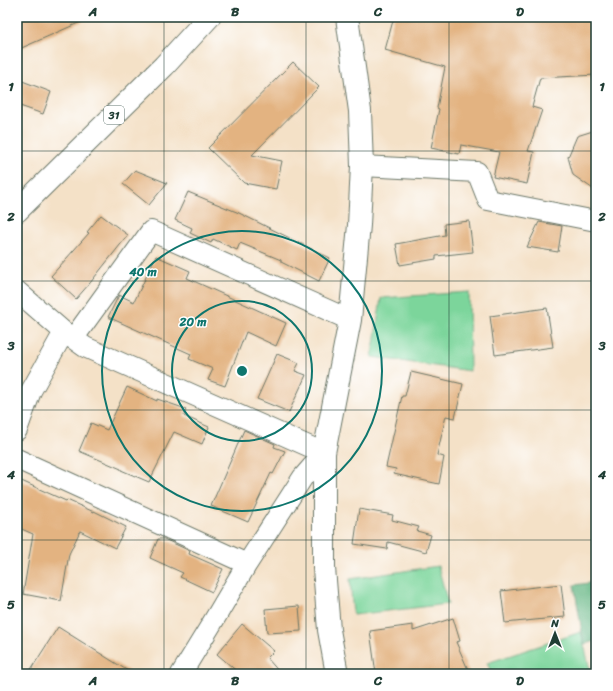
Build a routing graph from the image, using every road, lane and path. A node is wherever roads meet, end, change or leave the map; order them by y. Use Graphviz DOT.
graph roads {
  1 [pos="209,17"];
  2 [pos="347,17"];
  3 [pos="362,166"];
  4 [pos="17,211"];
  5 [pos="596,221"];
  6 [pos="17,291"];
  7 [pos="350,320"];
  8 [pos="69,336"];
  9 [pos="17,430"];
  10 [pos="324,452"];
  11 [pos="17,459"];
  12 [pos="247,564"];
  13 [pos="181,674"];
  14 [pos="337,674"];
  1 -- 4 [label="street, 31"];
  2 -- 3 [label="street"];
  3 -- 5 [label="street"];
  3 -- 7 [label="street"];
  6 -- 8 [label="street"];
  7 -- 8 [label="street"];
  7 -- 10 [label="street"];
  8 -- 9 [label="street"];
  8 -- 10 [label="street"];
  10 -- 12 [label="street"];
  10 -- 14 [label="street"];
  11 -- 12 [label="street"];
  12 -- 13 [label="street"];
}
